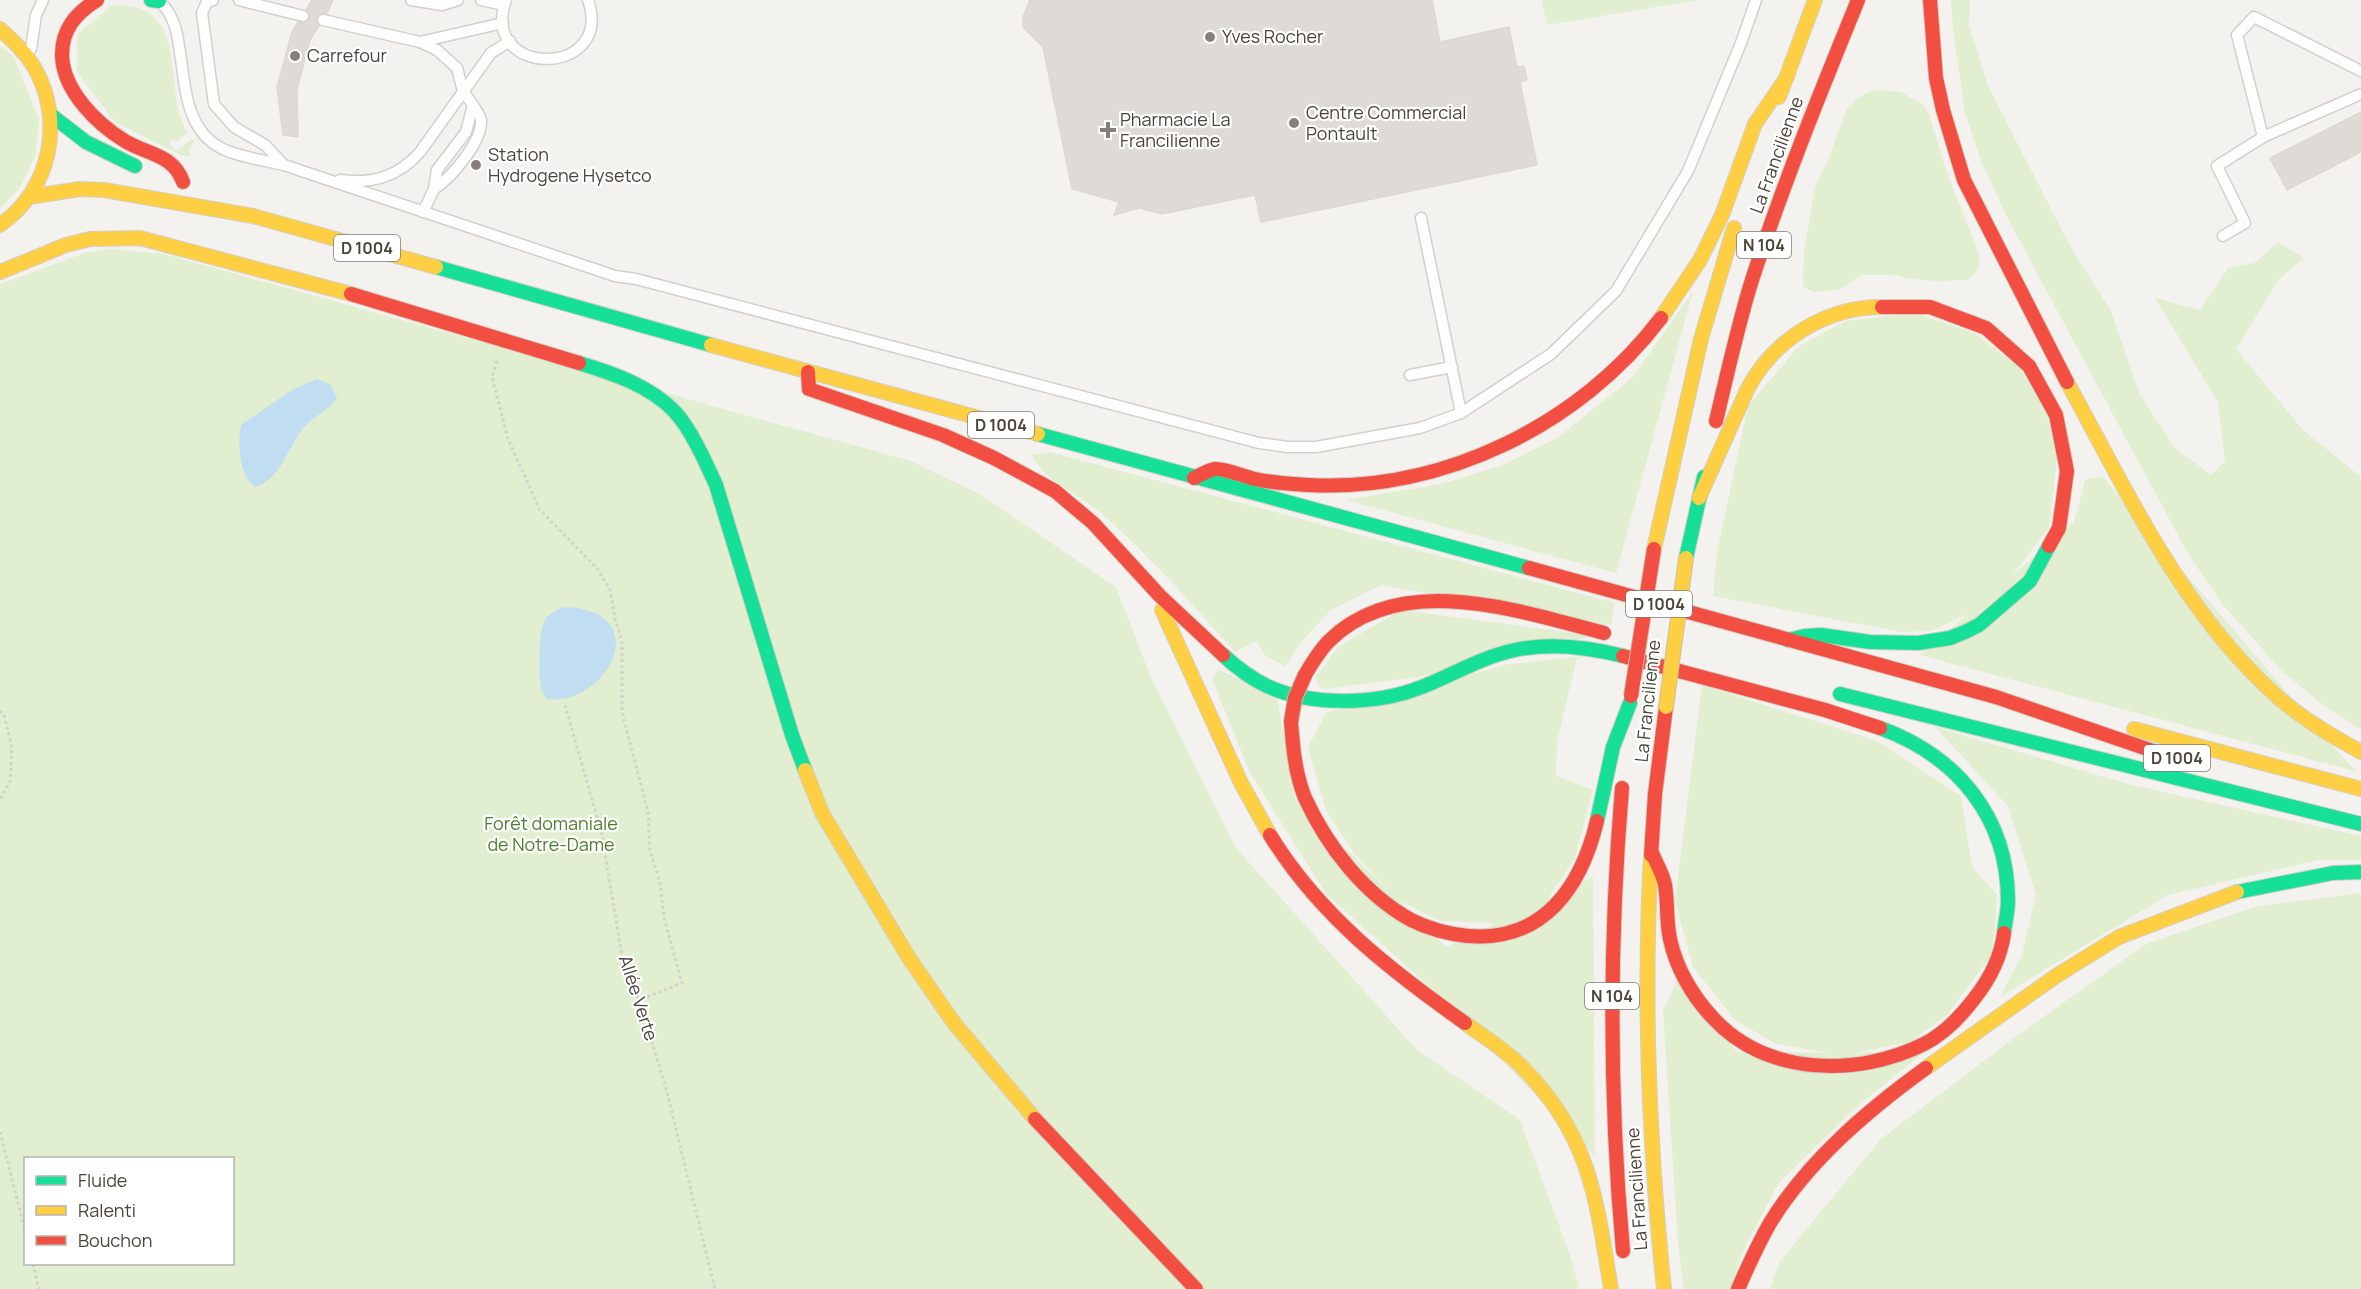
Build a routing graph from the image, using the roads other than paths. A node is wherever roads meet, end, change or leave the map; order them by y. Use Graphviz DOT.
graph roads {
  1 [pos="43,0"];
  2 [pos="97,0"];
  3 [pos="156,0"];
  4 [pos="213,0"];
  5 [pos="239,0"];
  6 [pos="411,0"];
  7 [pos="458,0"];
  8 [pos="482,0"];
  9 [pos="588,0"];
  10 [pos="1756,0"];
  11 [pos="1815,0"];
  12 [pos="1858,0"];
  13 [pos="1930,0"];
  14 [pos="498,2"];
  15 [pos="303,16"];
  16 [pos="323,20"];
  17 [pos="503,23"];
  18 [pos="0,29"];
  19 [pos="510,41"];
  20 [pos="420,42"];
  21 [pos="30,58"];
  22 [pos="2361,71"];
  23 [pos="1787,77"];
  24 [pos="463,91"];
  25 [pos="2361,94"];
  26 [pos="51,115"];
  27 [pos="2263,137"];
  28 [pos="284,165"];
  29 [pos="319,176"];
  30 [pos="1749,183"];
  31 [pos="213,195"];
  32 [pos="29,197"];
  33 [pos="423,212"];
  34 [pos="253,216"];
  35 [pos="1738,216"];
  36 [pos="1421,218"];
  37 [pos="0,225"];
  38 [pos="2223,236"];
  39 [pos="0,272"];
  40 [pos="1452,367"];
  41 [pos="808,372"];
  42 [pos="1410,375"];
  43 [pos="1461,413"];
  44 [pos="1194,478"];
  45 [pos="1699,498"];
  46 [pos="1149,584"];
  47 [pos="1788,640"];
  48 [pos="1689,655"];
  49 [pos="1822,689"];
  50 [pos="1996,697"];
  51 [pos="1631,700"];
  52 [pos="2361,752"];
  53 [pos="2171,756"];
  54 [pos="1625,757"];
  55 [pos="1623,779"];
  56 [pos="2361,789"];
  57 [pos="2361,824"];
  58 [pos="1653,855"];
  59 [pos="2361,872"];
  60 [pos="1625,1267"];
  61 [pos="1196,1289"];
  62 [pos="1611,1289"];
  63 [pos="1664,1289"];
  64 [pos="1738,1289"];
  1 -- 21 [label="lane"];
  2 -- 26 [label="main road"];
  3 -- 28 [label="lane"];
  4 -- 28 [label="lane"];
  5 -- 15 [label="lane"];
  6 -- 7 [label="lane"];
  8 -- 14 [label="lane"];
  9 -- 19 [label="lane"];
  10 -- 43 [label="lane"];
  11 -- 23 [label="main road, La Francilienne"];
  12 -- 45 [label="main road, La Francilienne / N 104"];
  13 -- 52 [label="main road"];
  14 -- 17 [label="lane"];
  16 -- 20 [label="lane"];
  17 -- 19 [label="lane"];
  17 -- 20 [label="lane"];
  18 -- 21 [label="main road"];
  19 -- 24 [label="lane"];
  20 -- 24 [label="lane"];
  21 -- 26 [label="main road"];
  22 -- 27 [label="lane"];
  23 -- 30 [label="main road, La Francilienne"];
  23 -- 44 [label="main road"];
  24 -- 29 [label="lane"];
  24 -- 33 [label="lane"];
  25 -- 27 [label="lane"];
  26 -- 32 [label="main road"];
  27 -- 38 [label="lane"];
  28 -- 29 [label="lane"];
  29 -- 33 [label="lane"];
  31 -- 34 [label="main road, D 1004"];
  32 -- 34 [label="main road, D 1004"];
  32 -- 37 [label="main road"];
  33 -- 43 [label="lane"];
  34 -- 41 [label="main road, D 1004"];
  35 -- 51 [label="main road, La Francilienne / N 104, bridge"];
  36 -- 40 [label="lane"];
  39 -- 61 [label="main road"];
  40 -- 42 [label="lane"];
  40 -- 43 [label="lane"];
  41 -- 44 [label="main road, D 1004"];
  41 -- 46 [label="main road"];
  44 -- 47 [label="main road, D 1004"];
  45 -- 47 [label="main road"];
  45 -- 58 [label="main road, La Francilienne / N 104, bridge"];
  46 -- 58 [label="main road"];
  46 -- 62 [label="main road"];
  47 -- 50 [label="main road, D 1004"];
  48 -- 51 [label="main road, bridge"];
  49 -- 57 [label="main road"];
  50 -- 53 [label="main road, D 1004"];
  50 -- 56 [label="main road, D 1004"];
  51 -- 54 [label="main road, La Francilienne / N 104"];
  55 -- 60 [label="main road, La Francilienne / N 104"];
  58 -- 63 [label="main road, La Francilienne / N 104"];
  59 -- 64 [label="main road"];
}
